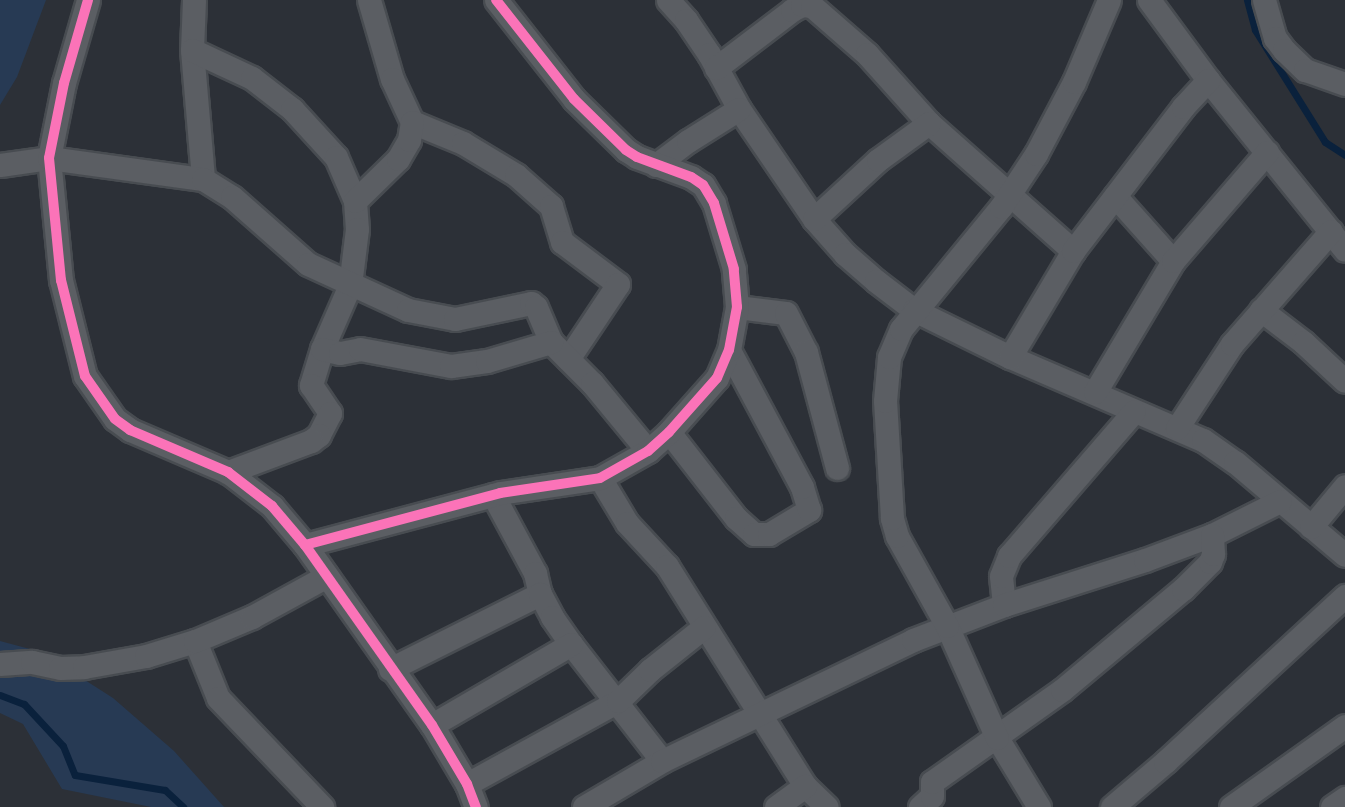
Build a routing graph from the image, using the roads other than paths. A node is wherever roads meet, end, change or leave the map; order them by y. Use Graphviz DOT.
graph roads {
  1 [pos="88,0"];
  2 [pos="194,0"];
  3 [pos="369,0"];
  4 [pos="496,0"];
  5 [pos="668,0"];
  6 [pos="1109,0"];
  7 [pos="1149,0"];
  8 [pos="1264,0"];
  9 [pos="192,50"];
  10 [pos="716,68"];
  11 [pos="1208,80"];
  12 [pos="1345,84"];
  13 [pos="739,109"];
  14 [pos="412,122"];
  15 [pos="929,123"];
  16 [pos="1267,152"];
  17 [pos="50,158"];
  18 [pos="656,164"];
  19 [pos="0,165"];
  20 [pos="203,179"];
  21 [pos="1010,196"];
  22 [pos="1115,196"];
  23 [pos="355,201"];
  24 [pos="814,219"];
  25 [pos="1331,231"];
  26 [pos="1345,250"];
  27 [pos="1073,251"];
  28 [pos="1173,261"];
  29 [pos="350,285"];
  30 [pos="737,307"];
  31 [pos="914,310"];
  32 [pos="1261,310"];
  33 [pos="551,342"];
  34 [pos="322,349"];
  35 [pos="729,349"];
  36 [pos="1010,357"];
  37 [pos="568,359"];
  38 [pos="1345,381"];
  39 [pos="1095,392"];
  40 [pos="1134,411"];
  41 [pos="1177,428"];
  42 [pos="668,432"];
  43 [pos="648,451"];
  44 [pos="837,468"];
  45 [pos="228,472"];
  46 [pos="600,478"];
  47 [pos="1345,486"];
  48 [pos="492,495"];
  49 [pos="1280,501"];
  50 [pos="1311,527"];
  51 [pos="1212,534"];
  52 [pos="305,545"];
  53 [pos="1345,555"];
  54 [pos="327,576"];
  55 [pos="540,594"];
  56 [pos="1345,596"];
  57 [pos="1004,605"];
  58 [pos="947,626"];
  59 [pos="704,627"];
  60 [pos="195,641"];
  61 [pos="571,644"];
  62 [pos="0,664"];
  63 [pos="390,669"];
  64 [pos="618,701"];
  65 [pos="762,714"];
  66 [pos="432,725"];
  67 [pos="1345,726"];
  68 [pos="997,738"];
  69 [pos="662,761"];
  70 [pos="1149,776"];
  71 [pos="467,784"];
  72 [pos="805,786"];
  73 [pos="1345,798"];
  74 [pos="322,807"];
  75 [pos="476,807"];
  76 [pos="584,807"];
  77 [pos="776,807"];
  78 [pos="828,807"];
  79 [pos="920,807"];
  80 [pos="1039,807"];
  81 [pos="1112,807"];
  82 [pos="1140,807"];
  83 [pos="1231,807"];
  84 [pos="1332,807"];
  1 -- 17 [label="street"];
  2 -- 9 [label="street"];
  3 -- 14 [label="street"];
  4 -- 18 [label="street"];
  5 -- 10 [label="street"];
  6 -- 21 [label="street"];
  7 -- 11 [label="street"];
  8 -- 12 [label="street"];
  9 -- 20 [label="street"];
  9 -- 23 [label="street"];
  10 -- 13 [label="street"];
  10 -- 15 [label="street"];
  11 -- 16 [label="street"];
  11 -- 22 [label="street"];
  13 -- 18 [label="street"];
  13 -- 24 [label="street"];
  14 -- 23 [label="street"];
  14 -- 37 [label="street"];
  15 -- 21 [label="street"];
  15 -- 24 [label="street"];
  16 -- 25 [label="street"];
  16 -- 28 [label="street"];
  17 -- 19 [label="street"];
  17 -- 20 [label="street"];
  17 -- 45 [label="street"];
  18 -- 30 [label="street"];
  20 -- 29 [label="street"];
  21 -- 27 [label="street"];
  21 -- 31 [label="street"];
  22 -- 27 [label="street"];
  22 -- 28 [label="street"];
  23 -- 29 [label="street"];
  24 -- 31 [label="street"];
  25 -- 26 [label="street"];
  25 -- 32 [label="street"];
  27 -- 36 [label="street"];
  28 -- 39 [label="street"];
  29 -- 33 [label="street"];
  29 -- 34 [label="street"];
  30 -- 35 [label="street"];
  30 -- 44 [label="street"];
  31 -- 36 [label="street"];
  31 -- 58 [label="street"];
  32 -- 38 [label="street"];
  32 -- 41 [label="street"];
  33 -- 34 [label="street"];
  33 -- 37 [label="street"];
  34 -- 45 [label="street"];
  35 -- 42 [label="street"];
  35 -- 42 [label="street"];
  36 -- 39 [label="street"];
  37 -- 43 [label="street"];
  39 -- 40 [label="street"];
  40 -- 41 [label="street"];
  40 -- 57 [label="street"];
  41 -- 49 [label="street"];
  42 -- 43 [label="street"];
  43 -- 46 [label="street"];
  45 -- 52 [label="street"];
  46 -- 48 [label="street"];
  46 -- 59 [label="street"];
  47 -- 50 [label="street"];
  48 -- 52 [label="street"];
  48 -- 55 [label="street"];
  49 -- 50 [label="street"];
  49 -- 51 [label="street"];
  50 -- 53 [label="street"];
  51 -- 57 [label="street"];
  51 -- 68 [label="street"];
  52 -- 54 [label="street"];
  54 -- 60 [label="street"];
  54 -- 63 [label="street"];
  55 -- 61 [label="street"];
  55 -- 63 [label="street"];
  56 -- 70 [label="street"];
  57 -- 58 [label="street"];
  58 -- 65 [label="street"];
  58 -- 68 [label="street"];
  59 -- 64 [label="street"];
  59 -- 65 [label="street"];
  60 -- 62 [label="street"];
  60 -- 74 [label="street"];
  61 -- 64 [label="street"];
  61 -- 66 [label="street"];
  63 -- 66 [label="street"];
  64 -- 69 [label="street"];
  64 -- 71 [label="street"];
  65 -- 69 [label="street"];
  65 -- 72 [label="street"];
  66 -- 71 [label="street"];
  67 -- 83 [label="street"];
  68 -- 79 [label="street"];
  68 -- 80 [label="street"];
  69 -- 76 [label="street"];
  70 -- 81 [label="street"];
  70 -- 82 [label="street"];
  71 -- 75 [label="street"];
  72 -- 77 [label="street"];
  72 -- 78 [label="street"];
  73 -- 84 [label="street"];
}
